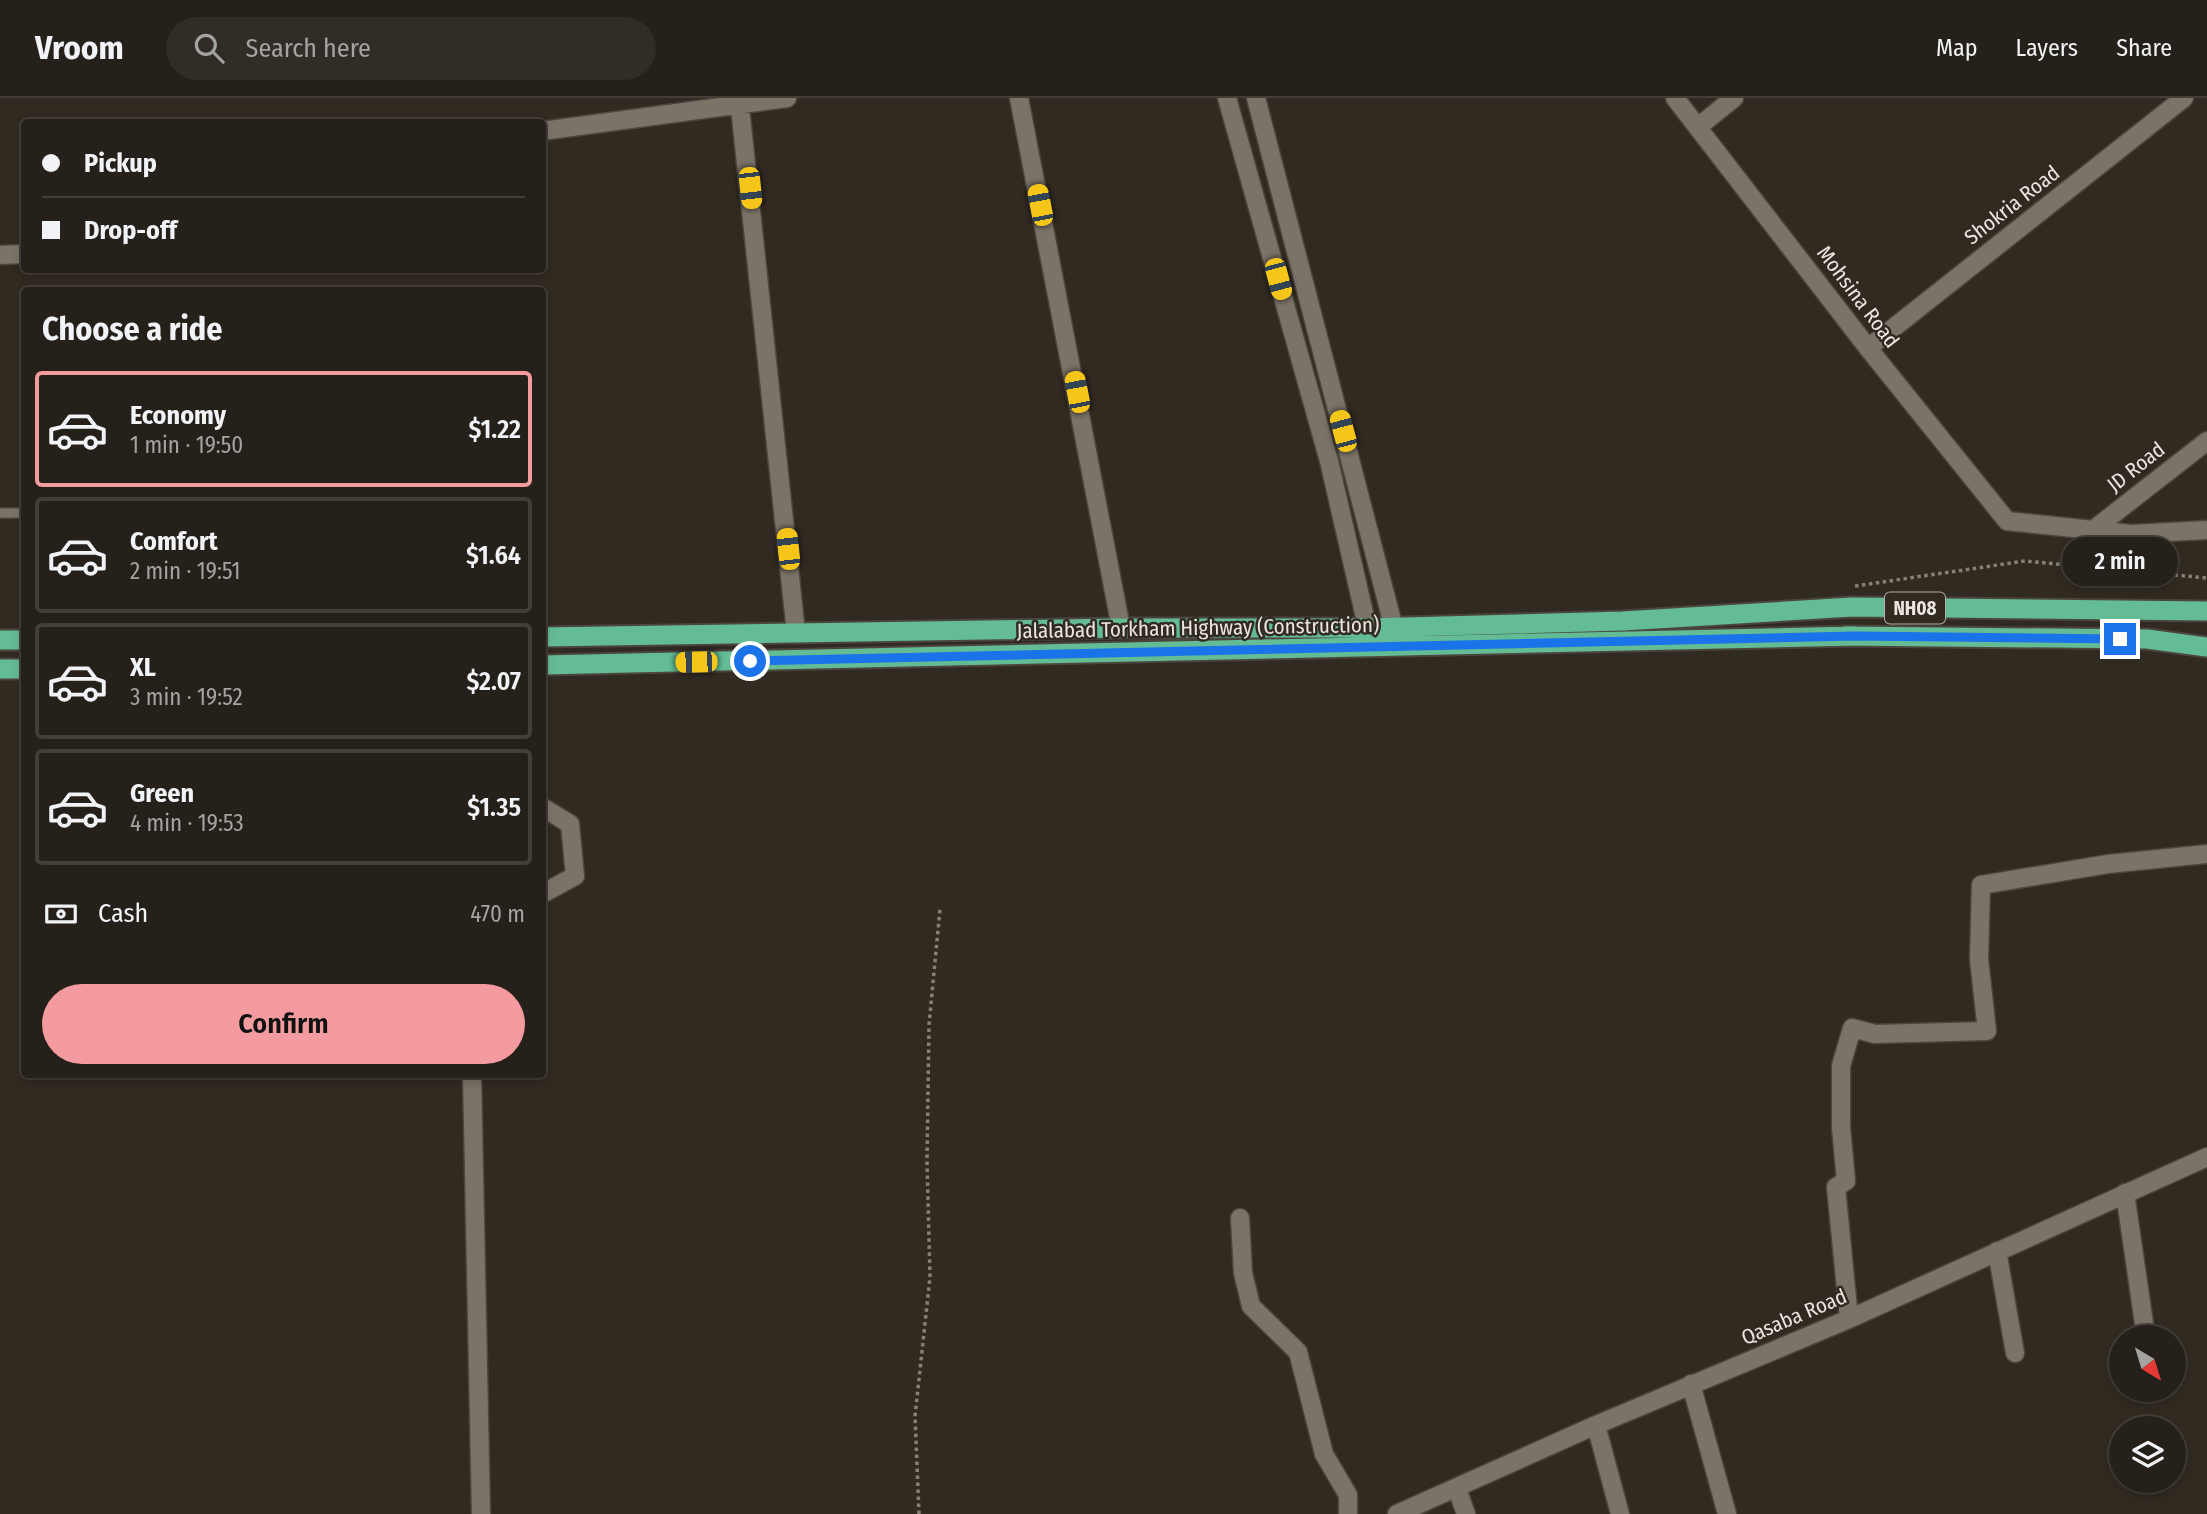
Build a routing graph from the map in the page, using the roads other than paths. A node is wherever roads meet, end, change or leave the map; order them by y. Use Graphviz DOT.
graph roads {
  1 [pos="787,98"];
  2 [pos="1019,98"];
  3 [pos="1227,98"];
  4 [pos="1256,98"];
  5 [pos="1675,98"];
  6 [pos="1734,98"];
  7 [pos="2184,98"];
  8 [pos="740,101"];
  9 [pos="1698,127"];
  10 [pos="546,130"];
  11 [pos="21,254"];
  12 [pos="0,255"];
  13 [pos="1868,348"];
  14 [pos="2207,441"];
  15 [pos="0,513"];
  16 [pos="21,513"];
  17 [pos="2093,530"];
  18 [pos="2207,530"];
  19 [pos="1377,559"];
  20 [pos="1353,564"];
  21 [pos="2207,611"];
  22 [pos="1623,621"];
  23 [pos="1121,628"];
  24 [pos="1368,628"];
  25 [pos="796,633"];
  26 [pos="642,635"];
  27 [pos="1855,636"];
  28 [pos="546,637"];
  29 [pos="1396,637"];
  30 [pos="0,640"];
  31 [pos="21,640"];
  32 [pos="1372,647"];
  33 [pos="2207,647"];
  34 [pos="642,663"];
  35 [pos="546,665"];
  36 [pos="0,669"];
  37 [pos="21,669"];
  38 [pos="546,809"];
  39 [pos="2207,854"];
  40 [pos="546,892"];
  41 [pos="472,1078"];
  42 [pos="2207,1157"];
  43 [pos="2124,1193"];
  44 [pos="1240,1217"];
  45 [pos="1997,1251"];
  46 [pos="1849,1319"];
  47 [pos="2144,1325"];
  48 [pos="2015,1353"];
  49 [pos="1691,1384"];
  50 [pos="1596,1425"];
  51 [pos="1457,1489"];
  52 [pos="481,1514"];
  53 [pos="1348,1514"];
  54 [pos="1397,1514"];
  55 [pos="1466,1514"];
  56 [pos="1620,1514"];
  57 [pos="1727,1514"];
  1 -- 8 [label="street"];
  2 -- 23 [label="street"];
  3 -- 20 [label="street"];
  4 -- 19 [label="street"];
  5 -- 9 [label="street, Mohsina Road"];
  6 -- 9 [label="street"];
  7 -- 13 [label="street, Shokria Road"];
  8 -- 10 [label="street"];
  8 -- 25 [label="street"];
  9 -- 13 [label="street, Mohsina Road"];
  11 -- 12 [label="street"];
  13 -- 17 [label="street, Mohsina Road"];
  14 -- 17 [label="street, JD Road"];
  15 -- 16 [label="lane"];
  17 -- 18 [label="street"];
  19 -- 20 [label="street"];
  19 -- 29 [label="street"];
  20 -- 24 [label="street"];
  21 -- 22 [label="highway, NH08"];
  22 -- 27 [label="highway, NH08"];
  22 -- 29 [label="highway, NH08"];
  23 -- 24 [label="highway, NH08"];
  23 -- 25 [label="highway, NH08"];
  24 -- 29 [label="highway, NH08"];
  24 -- 32 [label="street"];
  25 -- 26 [label="highway, NH08"];
  26 -- 28 [label="highway, NH08"];
  26 -- 34 [label="highway"];
  27 -- 29 [label="highway, Jalalabad Torkham Highway (Construction) / NH08"];
  27 -- 33 [label="highway, NH08"];
  29 -- 32 [label="highway, Jalalabad Torkham Highway (Construction) / NH08"];
  30 -- 31 [label="highway"];
  32 -- 34 [label="highway, Jalalabad Torkham Highway (Construction) / NH08"];
  34 -- 35 [label="highway, Jalalabad Torkham Highway (Construction) / NH08"];
  36 -- 37 [label="highway"];
  38 -- 40 [label="street"];
  39 -- 46 [label="street"];
  41 -- 52 [label="street"];
  42 -- 43 [label="street, Qasaba Road"];
  43 -- 45 [label="street, Qasaba Road"];
  43 -- 47 [label="street"];
  44 -- 53 [label="street"];
  45 -- 46 [label="street, Qasaba Road"];
  45 -- 48 [label="street"];
  46 -- 49 [label="street, Qasaba Road"];
  49 -- 50 [label="street, Qasaba Road"];
  49 -- 57 [label="street"];
  50 -- 51 [label="street, Qasaba Road"];
  50 -- 56 [label="street"];
  51 -- 54 [label="street, Qasaba Road"];
  51 -- 55 [label="street"];
}
